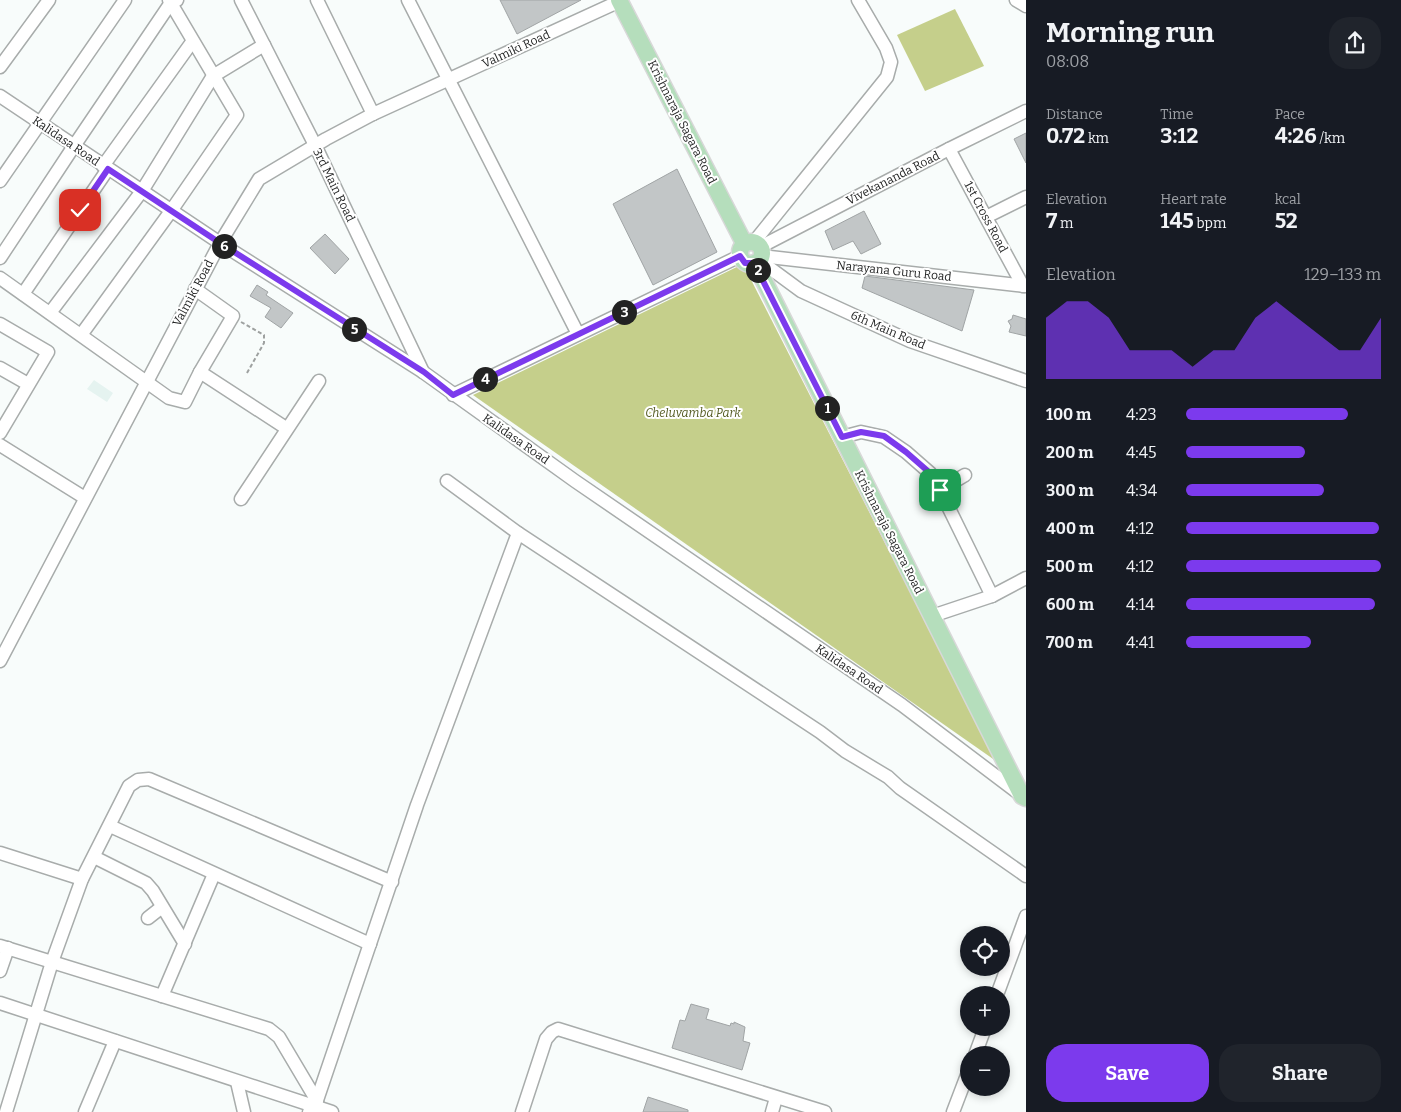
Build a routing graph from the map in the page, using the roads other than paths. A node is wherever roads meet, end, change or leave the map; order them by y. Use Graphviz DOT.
graph roads {
  1 [pos="48,0"];
  2 [pos="125,0"];
  3 [pos="241,0"];
  4 [pos="317,0"];
  5 [pos="408,0"];
  6 [pos="858,0"];
  7 [pos="1016,0"];
  8 [pos="172,1"];
  9 [pos="620,1"];
  10 [pos="1026,6"];
  11 [pos="192,42"];
  12 [pos="264,45"];
  13 [pos="0,67"];
  14 [pos="213,76"];
  15 [pos="450,80"];
  16 [pos="0,96"];
  17 [pos="1026,111"];
  18 [pos="373,114"];
  19 [pos="40,124"];
  20 [pos="315,145"];
  21 [pos="74,146"];
  22 [pos="948,149"];
  23 [pos="106,167"];
  24 [pos="0,181"];
  25 [pos="142,191"];
  26 [pos="1026,197"];
  27 [pos="171,211"];
  28 [pos="986,217"];
  29 [pos="220,243"];
  30 [pos="753,252"];
  31 [pos="0,258"];
  32 [pos="1021,271"];
  33 [pos="0,278"];
  34 [pos="1024,286"];
  35 [pos="195,289"];
  36 [pos="23,294"];
  37 [pos="50,313"];
  38 [pos="0,324"];
  39 [pos="578,334"];
  40 [pos="81,335"];
  41 [pos="0,368"];
  42 [pos="200,372"];
  43 [pos="424,372"];
  44 [pos="1026,380"];
  45 [pos="147,381"];
  46 [pos="319,381"];
  47 [pos="28,384"];
  48 [pos="453,395"];
  49 [pos="286,428"];
  50 [pos="0,434"];
  51 [pos="842,437"];
  52 [pos="0,445"];
  53 [pos="965,475"];
  54 [pos="447,481"];
  55 [pos="940,490"];
  56 [pos="86,498"];
  57 [pos="240,499"];
  58 [pos="518,533"];
  59 [pos="1026,578"];
  60 [pos="992,596"];
  61 [pos="932,616"];
  62 [pos="0,660"];
  63 [pos="1024,797"];
  64 [pos="110,826"];
  65 [pos="0,853"];
  66 [pos="94,857"];
  67 [pos="214,874"];
  68 [pos="1026,876"];
  69 [pos="82,879"];
  70 [pos="392,882"];
  71 [pos="162,907"];
  72 [pos="1026,916"];
  73 [pos="148,918"];
  74 [pos="184,944"];
  75 [pos="370,944"];
  76 [pos="4,947"];
  77 [pos="52,962"];
  78 [pos="0,971"];
  79 [pos="1000,986"];
  80 [pos="162,996"];
  81 [pos="0,1003"];
  82 [pos="36,1015"];
  83 [pos="115,1041"];
  84 [pos="237,1082"];
  85 [pos="960,1094"];
  86 [pos="776,1098"];
  87 [pos="314,1106"];
  88 [pos="6,1112"];
  89 [pos="85,1112"];
  90 [pos="244,1112"];
  91 [pos="332,1112"];
  92 [pos="522,1112"];
  93 [pos="772,1112"];
  94 [pos="825,1112"];
  95 [pos="953,1112"];
  1 -- 13 [label="street"];
  2 -- 19 [label="street"];
  3 -- 12 [label="street, 3rd Main Road"];
  4 -- 18 [label="street"];
  5 -- 15 [label="street"];
  6 -- 30 [label="street"];
  7 -- 10 [label="street"];
  8 -- 11 [label="street"];
  8 -- 21 [label="street"];
  9 -- 15 [label="street, Valmiki Road"];
  9 -- 30 [label="main road, Krishnaraja Sagara Road"];
  11 -- 14 [label="street"];
  11 -- 23 [label="street"];
  12 -- 14 [label="street"];
  12 -- 20 [label="street, 3rd Main Road"];
  14 -- 25 [label="street"];
  14 -- 27 [label="street"];
  15 -- 18 [label="street, Valmiki Road"];
  15 -- 39 [label="street"];
  16 -- 19 [label="street, Kalidasa Road"];
  17 -- 22 [label="street, Vivekananda Road"];
  18 -- 20 [label="street, Valmiki Road"];
  19 -- 21 [label="street, Kalidasa Road"];
  19 -- 24 [label="street"];
  20 -- 29 [label="street, Valmiki Road"];
  20 -- 43 [label="street, 3rd Main Road"];
  21 -- 23 [label="street, Kalidasa Road"];
  21 -- 31 [label="street"];
  22 -- 28 [label="street, 1st Cross Road"];
  22 -- 30 [label="street, Vivekananda Road"];
  23 -- 25 [label="street, Kalidasa Road"];
  23 -- 36 [label="street"];
  25 -- 27 [label="street, Kalidasa Road"];
  25 -- 37 [label="street"];
  26 -- 28 [label="street"];
  27 -- 29 [label="street, Kalidasa Road"];
  27 -- 40 [label="street"];
  28 -- 32 [label="street, 1st Cross Road"];
  29 -- 35 [label="street, Valmiki Road"];
  29 -- 43 [label="street, Kalidasa Road"];
  30 -- 34 [label="street, Narayana Guru Road"];
  30 -- 39 [label="street, Vivekananda Road"];
  30 -- 44 [label="street, 6th Main Road"];
  30 -- 51 [label="main road, Krishnaraja Sagara Road"];
  32 -- 34 [label="street, 1st Cross Road"];
  33 -- 36 [label="street"];
  35 -- 42 [label="street"];
  35 -- 45 [label="street, Valmiki Road"];
  36 -- 37 [label="street"];
  37 -- 40 [label="street"];
  38 -- 47 [label="street"];
  39 -- 48 [label="street, Vivekananda Road"];
  40 -- 45 [label="street"];
  41 -- 47 [label="street"];
  42 -- 45 [label="street"];
  42 -- 49 [label="street"];
  43 -- 48 [label="street, Kalidasa Road"];
  45 -- 56 [label="street, Valmiki Road"];
  46 -- 49 [label="street"];
  47 -- 50 [label="street"];
  48 -- 63 [label="street, Kalidasa Road"];
  49 -- 57 [label="street"];
  51 -- 55 [label="street"];
  51 -- 61 [label="main road, Krishnaraja Sagara Road"];
  52 -- 56 [label="street"];
  53 -- 55 [label="street"];
  54 -- 58 [label="street"];
  55 -- 60 [label="street"];
  56 -- 62 [label="street, Valmiki Road"];
  58 -- 68 [label="street"];
  58 -- 70 [label="street"];
  59 -- 60 [label="street"];
  60 -- 61 [label="street"];
  61 -- 63 [label="main road, Krishnaraja Sagara Road"];
  64 -- 66 [label="street"];
  64 -- 67 [label="street"];
  64 -- 70 [label="street"];
  65 -- 69 [label="street"];
  66 -- 69 [label="street"];
  66 -- 71 [label="street"];
  67 -- 74 [label="street"];
  67 -- 75 [label="street"];
  69 -- 77 [label="street"];
  70 -- 75 [label="street"];
  71 -- 73 [label="street"];
  71 -- 74 [label="street"];
  72 -- 79 [label="street"];
  74 -- 80 [label="street"];
  75 -- 87 [label="street"];
  76 -- 77 [label="street"];
  76 -- 78 [label="street"];
  77 -- 80 [label="street"];
  77 -- 82 [label="street"];
  80 -- 87 [label="street"];
  81 -- 82 [label="street"];
  82 -- 83 [label="street"];
  82 -- 88 [label="street"];
  83 -- 84 [label="street"];
  83 -- 89 [label="street"];
  84 -- 87 [label="street"];
  84 -- 90 [label="street"];
  85 -- 95 [label="street"];
  86 -- 92 [label="street"];
  86 -- 93 [label="street"];
  86 -- 94 [label="street"];
  87 -- 91 [label="street"];
}
